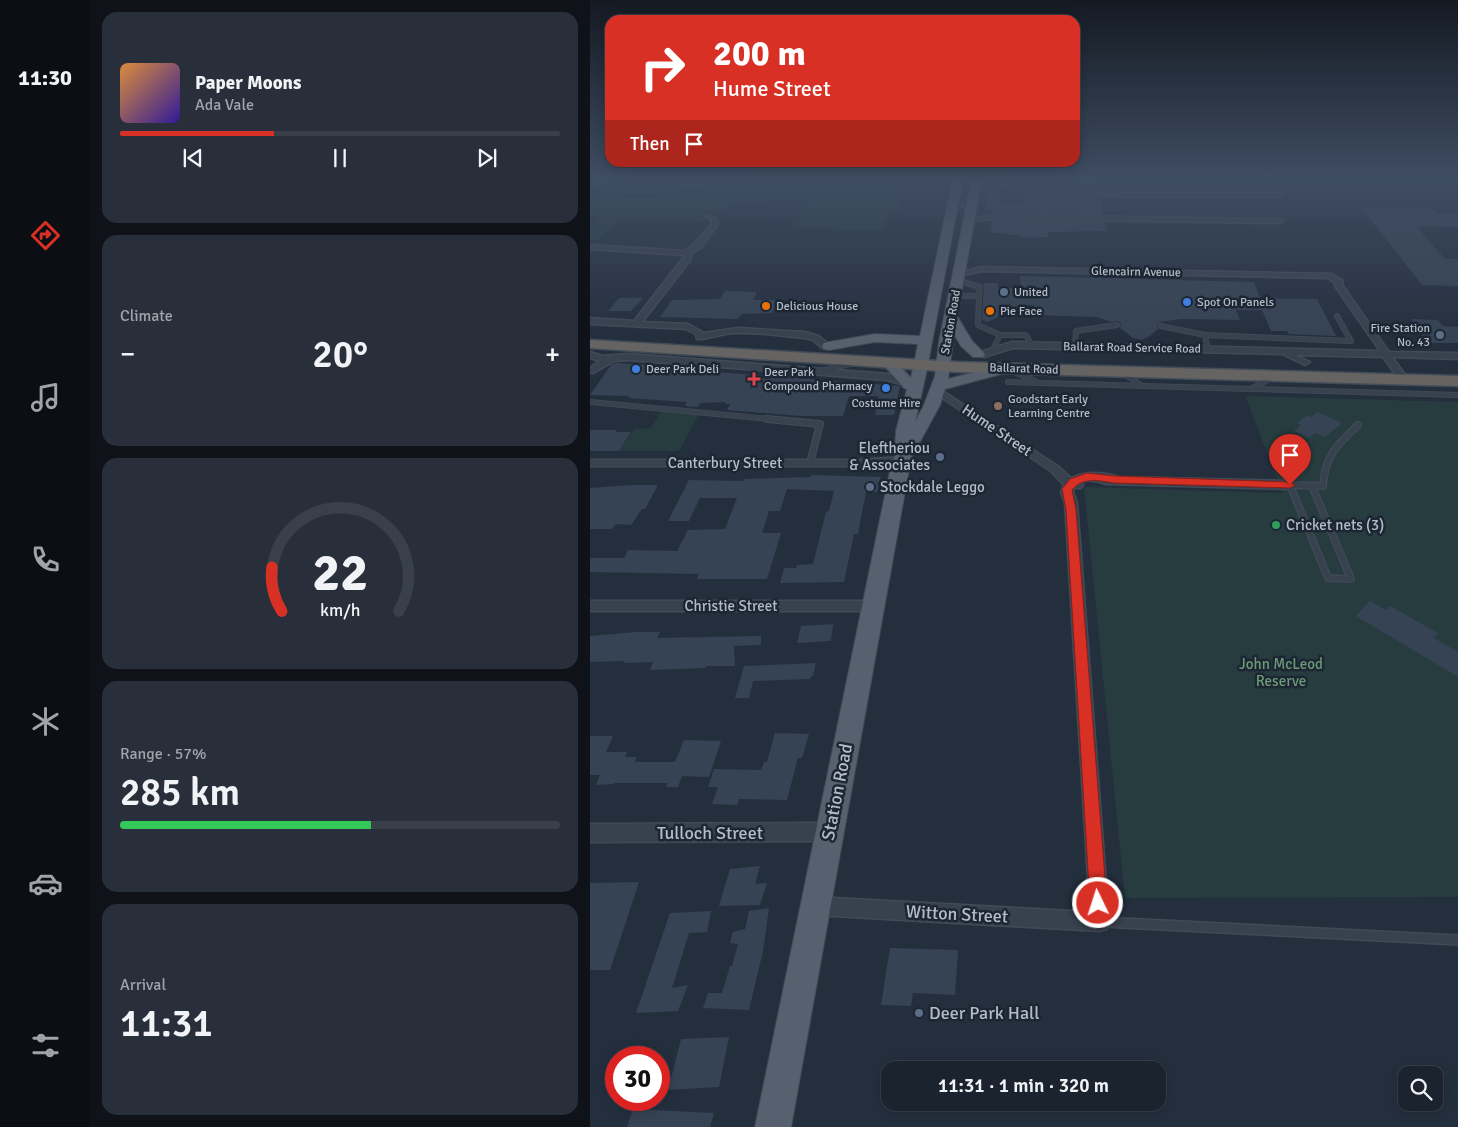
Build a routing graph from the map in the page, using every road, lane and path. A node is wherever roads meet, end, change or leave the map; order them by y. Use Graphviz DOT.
graph roads {
  1 [pos="710,231"];
  2 [pos="947,231"];
  3 [pos="968,231"];
  4 [pos="590,247"];
  5 [pos="687,253"];
  6 [pos="959,278"];
  7 [pos="956,296"];
  8 [pos="980,296"];
  9 [pos="1337,316"];
  10 [pos="952,318"];
  11 [pos="590,321"];
  12 [pos="636,324"];
  13 [pos="1117,325"];
  14 [pos="1161,326"];
  15 [pos="1000,335"];
  16 [pos="1205,335"];
  17 [pos="700,337"];
  18 [pos="1277,340"];
  19 [pos="1031,345"];
  20 [pos="592,346"];
  21 [pos="1075,346"];
  22 [pos="642,347"];
  23 [pos="1208,350"];
  24 [pos="1282,352"];
  25 [pos="923,353"];
  26 [pos="985,353"];
  27 [pos="1458,356"];
  28 [pos="612,358"];
  29 [pos="945,360"];
  30 [pos="1390,360"];
  31 [pos="859,362"];
  32 [pos="1305,362"];
  33 [pos="890,364"];
  34 [pos="1458,367"];
  35 [pos="592,372"];
  36 [pos="817,372"];
  37 [pos="1121,372"];
  38 [pos="1006,373"];
  39 [pos="1277,375"];
  40 [pos="1403,379"];
  41 [pos="1458,381"];
  42 [pos="1041,383"];
  43 [pos="912,385"];
  44 [pos="1143,386"];
  45 [pos="938,388"];
  46 [pos="1250,389"];
  47 [pos="1458,395"];
  48 [pos="590,402"];
  49 [pos="1358,425"];
  50 [pos="902,461"];
  51 [pos="590,463"];
  52 [pos="810,463"];
  53 [pos="1077,483"];
  54 [pos="1290,485"];
  55 [pos="1312,486"];
  56 [pos="590,606"];
  57 [pos="873,606"];
  58 [pos="829,832"];
  59 [pos="590,833"];
  60 [pos="815,906"];
  61 [pos="1100,922"];
  62 [pos="1458,940"];
  63 [pos="773,1127"];
  1 -- 5 [label="street"];
  2 -- 25 [label="main road, Station Road"];
  3 -- 6 [label="main road, Station Road"];
  4 -- 5 [label="street"];
  5 -- 12 [label="street"];
  6 -- 7 [label="main road, Station Road"];
  6 -- 8 [label="lane"];
  6 -- 30 [label="street, Glencairn Avenue"];
  7 -- 8 [label="lane"];
  7 -- 10 [label="main road, Station Road"];
  8 -- 15 [label="lane"];
  9 -- 18 [label="lane"];
  10 -- 26 [label="main road"];
  10 -- 29 [label="main road, Station Road"];
  11 -- 12 [label="street"];
  12 -- 17 [label="street"];
  13 -- 21 [label="lane"];
  14 -- 16 [label="lane"];
  15 -- 19 [label="lane"];
  15 -- 26 [label="lane"];
  16 -- 18 [label="lane"];
  16 -- 23 [label="lane"];
  17 -- 20 [label="highway, Ballarat Road"];
  17 -- 25 [label="highway, Ballarat Road"];
  18 -- 24 [label="lane"];
  19 -- 21 [label="street, Ballarat Road Service Road"];
  19 -- 26 [label="street, Ballarat Road Service Road"];
  20 -- 22 [label="highway, Ballarat Road"];
  20 -- 28 [label="street"];
  20 -- 35 [label="street"];
  21 -- 23 [label="street, Ballarat Road Service Road"];
  22 -- 28 [label="street"];
  22 -- 31 [label="highway, Ballarat Road"];
  23 -- 24 [label="street, Ballarat Road Service Road"];
  24 -- 30 [label="street, Ballarat Road Service Road"];
  24 -- 32 [label="street, Ballarat Road Service Road"];
  25 -- 29 [label="highway, Ballarat Road"];
  25 -- 33 [label="highway, Ballarat Road"];
  25 -- 43 [label="main road, Station Road"];
  26 -- 29 [label="highway, Ballarat Road"];
  26 -- 32 [label="highway, Ballarat Road"];
  27 -- 30 [label="street, Ballarat Road Service Road"];
  28 -- 35 [label="street"];
  28 -- 36 [label="street"];
  29 -- 38 [label="highway, Ballarat Road"];
  29 -- 45 [label="main road, Station Road"];
  30 -- 32 [label="highway, Ballarat Road"];
  30 -- 34 [label="highway, Ballarat Road"];
  30 -- 40 [label="street, Glencairn Avenue"];
  31 -- 33 [label="highway, Ballarat Road"];
  31 -- 36 [label="lane"];
  33 -- 43 [label="main road"];
  36 -- 43 [label="street"];
  37 -- 38 [label="highway, Ballarat Road"];
  37 -- 39 [label="highway, Ballarat Road"];
  37 -- 44 [label="lane"];
  38 -- 42 [label="lane"];
  38 -- 42 [label="lane"];
  38 -- 45 [label="main road"];
  39 -- 40 [label="highway, Ballarat Road"];
  39 -- 46 [label="lane"];
  40 -- 41 [label="highway, Ballarat Road"];
  42 -- 44 [label="lane"];
  43 -- 50 [label="main road, Station Road"];
  44 -- 46 [label="lane"];
  45 -- 50 [label="main road, Station Road"];
  45 -- 53 [label="street, Hume Street"];
  46 -- 47 [label="lane"];
  48 -- 52 [label="lane"];
  49 -- 55 [label="lane"];
  50 -- 52 [label="street, Canterbury Street"];
  50 -- 57 [label="main road, Station Road"];
  51 -- 52 [label="street, Canterbury Street"];
  53 -- 54 [label="street"];
  53 -- 61 [label="street"];
  54 -- 55 [label="lane"];
  54 -- 55 [label="lane"];
  56 -- 57 [label="street, Christie Street"];
  57 -- 58 [label="main road, Station Road"];
  58 -- 59 [label="street, Tulloch Street"];
  58 -- 60 [label="main road, Station Road"];
  60 -- 61 [label="street, Witton Street"];
  60 -- 63 [label="main road, Station Road"];
  61 -- 62 [label="lane"];
}
